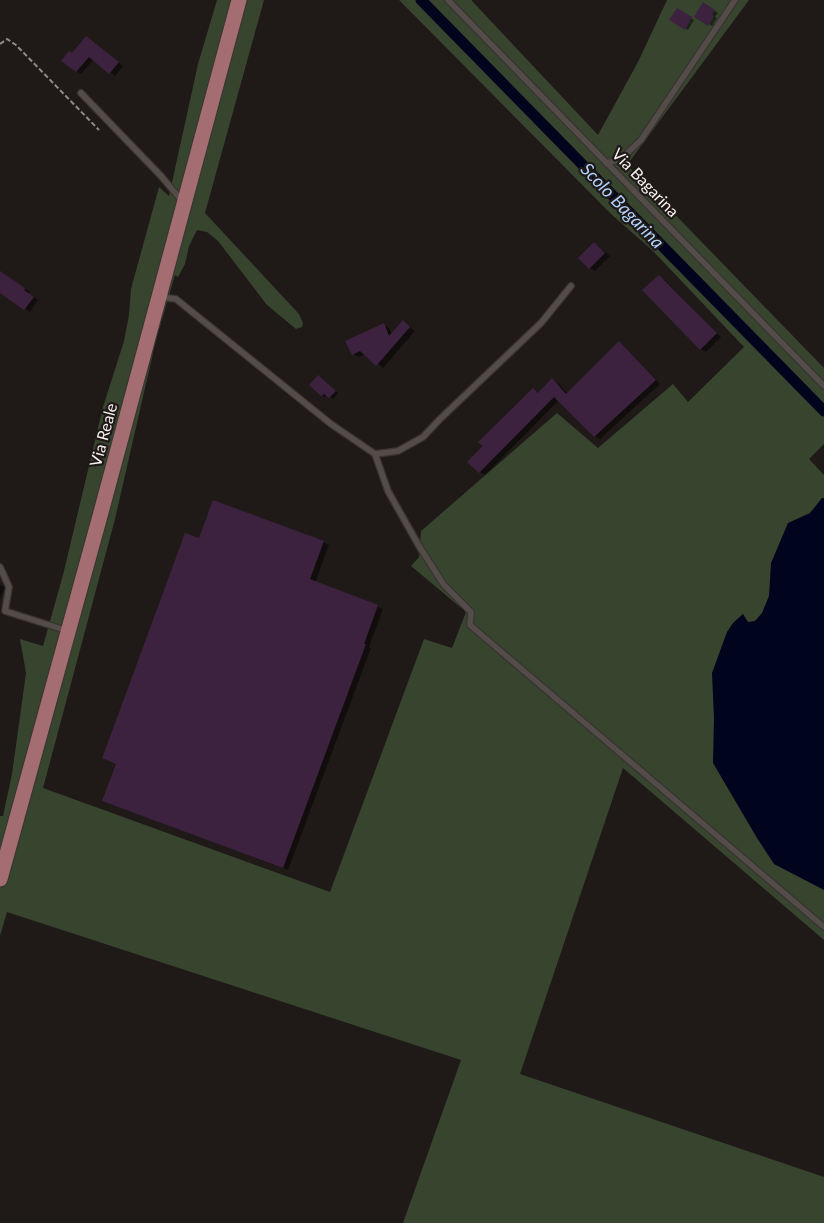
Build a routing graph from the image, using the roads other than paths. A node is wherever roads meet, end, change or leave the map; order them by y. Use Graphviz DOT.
graph roads {
  1 [pos="239,0"];
  2 [pos="448,0"];
  3 [pos="735,0"];
  4 [pos="81,93"];
  5 [pos="606,163"];
  6 [pos="184,204"];
  7 [pos="571,286"];
  8 [pos="159,296"];
  9 [pos="824,386"];
  10 [pos="375,454"];
  11 [pos="0,567"];
  12 [pos="68,632"];
  13 [pos="0,879"];
  14 [pos="824,927"];
  1 -- 6 [label="main road, Via Reale"];
  2 -- 5 [label="lane, Via Bagarina"];
  3 -- 5 [label="lane"];
  4 -- 6 [label="lane"];
  5 -- 9 [label="lane, Via Bagarina"];
  6 -- 8 [label="main road, Via Reale"];
  7 -- 10 [label="lane"];
  8 -- 10 [label="lane"];
  8 -- 12 [label="main road, Via Reale"];
  10 -- 14 [label="lane"];
  11 -- 12 [label="lane"];
  12 -- 13 [label="main road, Via Reale"];
}
